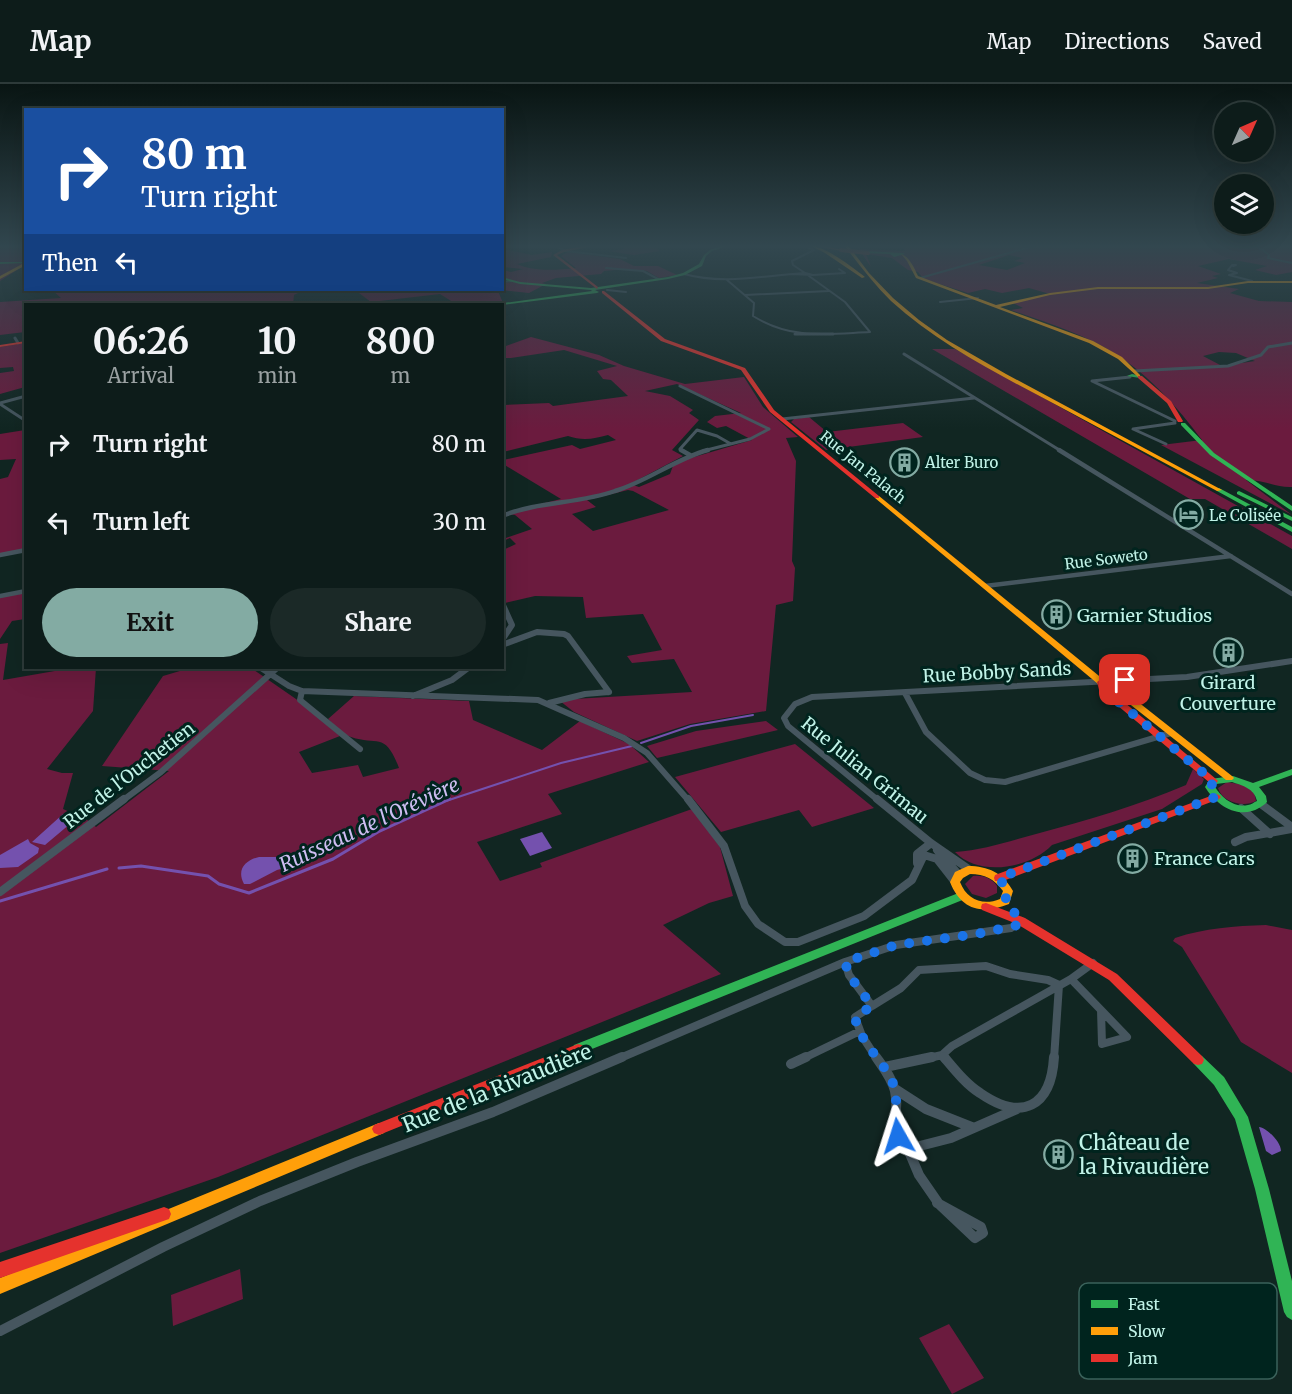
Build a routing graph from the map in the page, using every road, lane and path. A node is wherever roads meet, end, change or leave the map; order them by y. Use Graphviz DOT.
graph roads {
  1 [pos="620,306"];
  2 [pos="754,306"];
  3 [pos="849,306"];
  4 [pos="901,306"];
  5 [pos="909,306"];
  6 [pos="998,306"];
  7 [pos="20,341"];
  8 [pos="1292,343"];
  9 [pos="0,346"];
  10 [pos="904,354"];
  11 [pos="1136,377"];
  12 [pos="680,386"];
  13 [pos="24,397"];
  14 [pos="975,398"];
  15 [pos="0,403"];
  16 [pos="782,419"];
  17 [pos="24,420"];
  18 [pos="1179,422"];
  19 [pos="731,444"];
  20 [pos="1166,444"];
  21 [pos="690,455"];
  22 [pos="1292,509"];
  23 [pos="504,515"];
  24 [pos="1292,520"];
  25 [pos="1292,531"];
  26 [pos="24,550"];
  27 [pos="0,555"];
  28 [pos="1231,556"];
  29 [pos="985,586"];
  30 [pos="24,591"];
  31 [pos="1292,594"];
  32 [pos="0,596"];
  33 [pos="504,607"];
  34 [pos="504,637"];
  35 [pos="504,644"];
  36 [pos="1292,661"];
  37 [pos="262,669"];
  38 [pos="276,669"];
  39 [pos="467,669"];
  40 [pos="271,675"];
  41 [pos="1101,682"];
  42 [pos="302,691"];
  43 [pos="905,693"];
  44 [pos="413,696"];
  45 [pos="549,703"];
  46 [pos="784,718"];
  47 [pos="1171,733"];
  48 [pos="1159,736"];
  49 [pos="360,749"];
  50 [pos="1292,772"];
  51 [pos="1229,778"];
  52 [pos="1213,781"];
  53 [pos="1253,786"];
  54 [pos="1216,797"];
  55 [pos="1261,804"];
  56 [pos="1240,808"];
  57 [pos="1292,828"];
  58 [pos="1270,834"];
  59 [pos="931,843"];
  60 [pos="1235,843"];
  61 [pos="917,866"];
  62 [pos="970,870"];
  63 [pos="957,878"];
  64 [pos="999,878"];
  65 [pos="0,892"];
  66 [pos="961,896"];
  67 [pos="1005,901"];
  68 [pos="986,907"];
  69 [pos="1021,921"];
  70 [pos="845,962"];
  71 [pos="1094,963"];
  72 [pos="1071,980"];
  73 [pos="1059,985"];
  74 [pos="872,1006"];
  75 [pos="1101,1010"];
  76 [pos="858,1032"];
  77 [pos="942,1055"];
  78 [pos="791,1064"];
  79 [pos="885,1067"];
  80 [pos="895,1089"];
  81 [pos="1017,1108"];
  82 [pos="975,1128"];
  83 [pos="908,1149"];
  84 [pos="223,1194"];
  85 [pos="937,1203"];
  86 [pos="0,1270"];
  87 [pos="0,1286"];
  88 [pos="1292,1312"];
  89 [pos="0,1331"];
  1 -- 16 [label="main road, Rue Jan Palach"];
  2 -- 3 [label="street"];
  4 -- 25 [label="main road"];
  5 -- 24 [label="main road"];
  6 -- 11 [label="main road"];
  7 -- 9 [label="main road"];
  8 -- 11 [label="street"];
  10 -- 14 [label="street"];
  11 -- 18 [label="main road"];
  11 -- 18 [label="street"];
  12 -- 19 [label="street"];
  13 -- 15 [label="street"];
  14 -- 16 [label="street"];
  14 -- 28 [label="street"];
  15 -- 17 [label="street"];
  16 -- 29 [label="main road, Rue Jan Palach"];
  18 -- 20 [label="street"];
  18 -- 22 [label="main road"];
  19 -- 21 [label="street"];
  19 -- 21 [label="street"];
  21 -- 23 [label="street"];
  26 -- 27 [label="street"];
  28 -- 29 [label="street, Rue Soweto"];
  28 -- 31 [label="street"];
  29 -- 41 [label="main road, Rue Jan Palach"];
  30 -- 32 [label="street"];
  33 -- 34 [label="street"];
  35 -- 45 [label="street"];
  36 -- 41 [label="street, Rue Bobby Sands"];
  37 -- 40 [label="street"];
  38 -- 40 [label="street, Rue de l'Ouchetien"];
  39 -- 44 [label="street"];
  40 -- 42 [label="street"];
  40 -- 65 [label="street, Rue de l'Ouchetien"];
  41 -- 43 [label="street, Rue Bobby Sands"];
  41 -- 47 [label="main road, Rue Jan Palach"];
  41 -- 48 [label="main road, Rue Jan Palach"];
  42 -- 44 [label="street"];
  42 -- 49 [label="street"];
  43 -- 46 [label="street, Rue Bobby Sands"];
  43 -- 48 [label="street"];
  44 -- 45 [label="street"];
  45 -- 61 [label="street"];
  46 -- 59 [label="street, Rue Julian Grimau"];
  47 -- 48 [label="street"];
  47 -- 51 [label="main road, Rue Jan Palach"];
  48 -- 52 [label="main road, Rue Jan Palach"];
  50 -- 53 [label="main road"];
  51 -- 52 [label="main road"];
  51 -- 53 [label="main road"];
  52 -- 54 [label="main road"];
  53 -- 55 [label="main road"];
  54 -- 56 [label="main road"];
  54 -- 64 [label="main road"];
  55 -- 56 [label="main road"];
  55 -- 57 [label="street"];
  56 -- 58 [label="street"];
  57 -- 58 [label="street"];
  58 -- 60 [label="street"];
  59 -- 61 [label="street"];
  59 -- 62 [label="street, Rue Julian Grimau"];
  59 -- 63 [label="street, Rue Julian Grimau"];
  61 -- 63 [label="street"];
  62 -- 63 [label="main road"];
  62 -- 64 [label="main road"];
  63 -- 66 [label="main road"];
  64 -- 67 [label="main road"];
  66 -- 68 [label="main road"];
  66 -- 84 [label="main road"];
  67 -- 68 [label="main road"];
  67 -- 69 [label="main road"];
  68 -- 69 [label="main road"];
  69 -- 70 [label="street, Rue de la Rivaudière"];
  69 -- 71 [label="main road"];
  70 -- 74 [label="street"];
  70 -- 89 [label="street, Rue de la Rivaudière"];
  71 -- 72 [label="street"];
  71 -- 88 [label="main road"];
  72 -- 73 [label="street"];
  72 -- 75 [label="street"];
  73 -- 74 [label="street"];
  73 -- 77 [label="street"];
  73 -- 81 [label="street"];
  74 -- 76 [label="street"];
  76 -- 78 [label="street"];
  76 -- 79 [label="street"];
  77 -- 79 [label="street"];
  77 -- 81 [label="street"];
  79 -- 80 [label="street"];
  80 -- 82 [label="street"];
  80 -- 83 [label="street"];
  81 -- 82 [label="street"];
  82 -- 83 [label="street"];
  83 -- 85 [label="street"];
  84 -- 86 [label="main road"];
  84 -- 87 [label="main road"];
}
